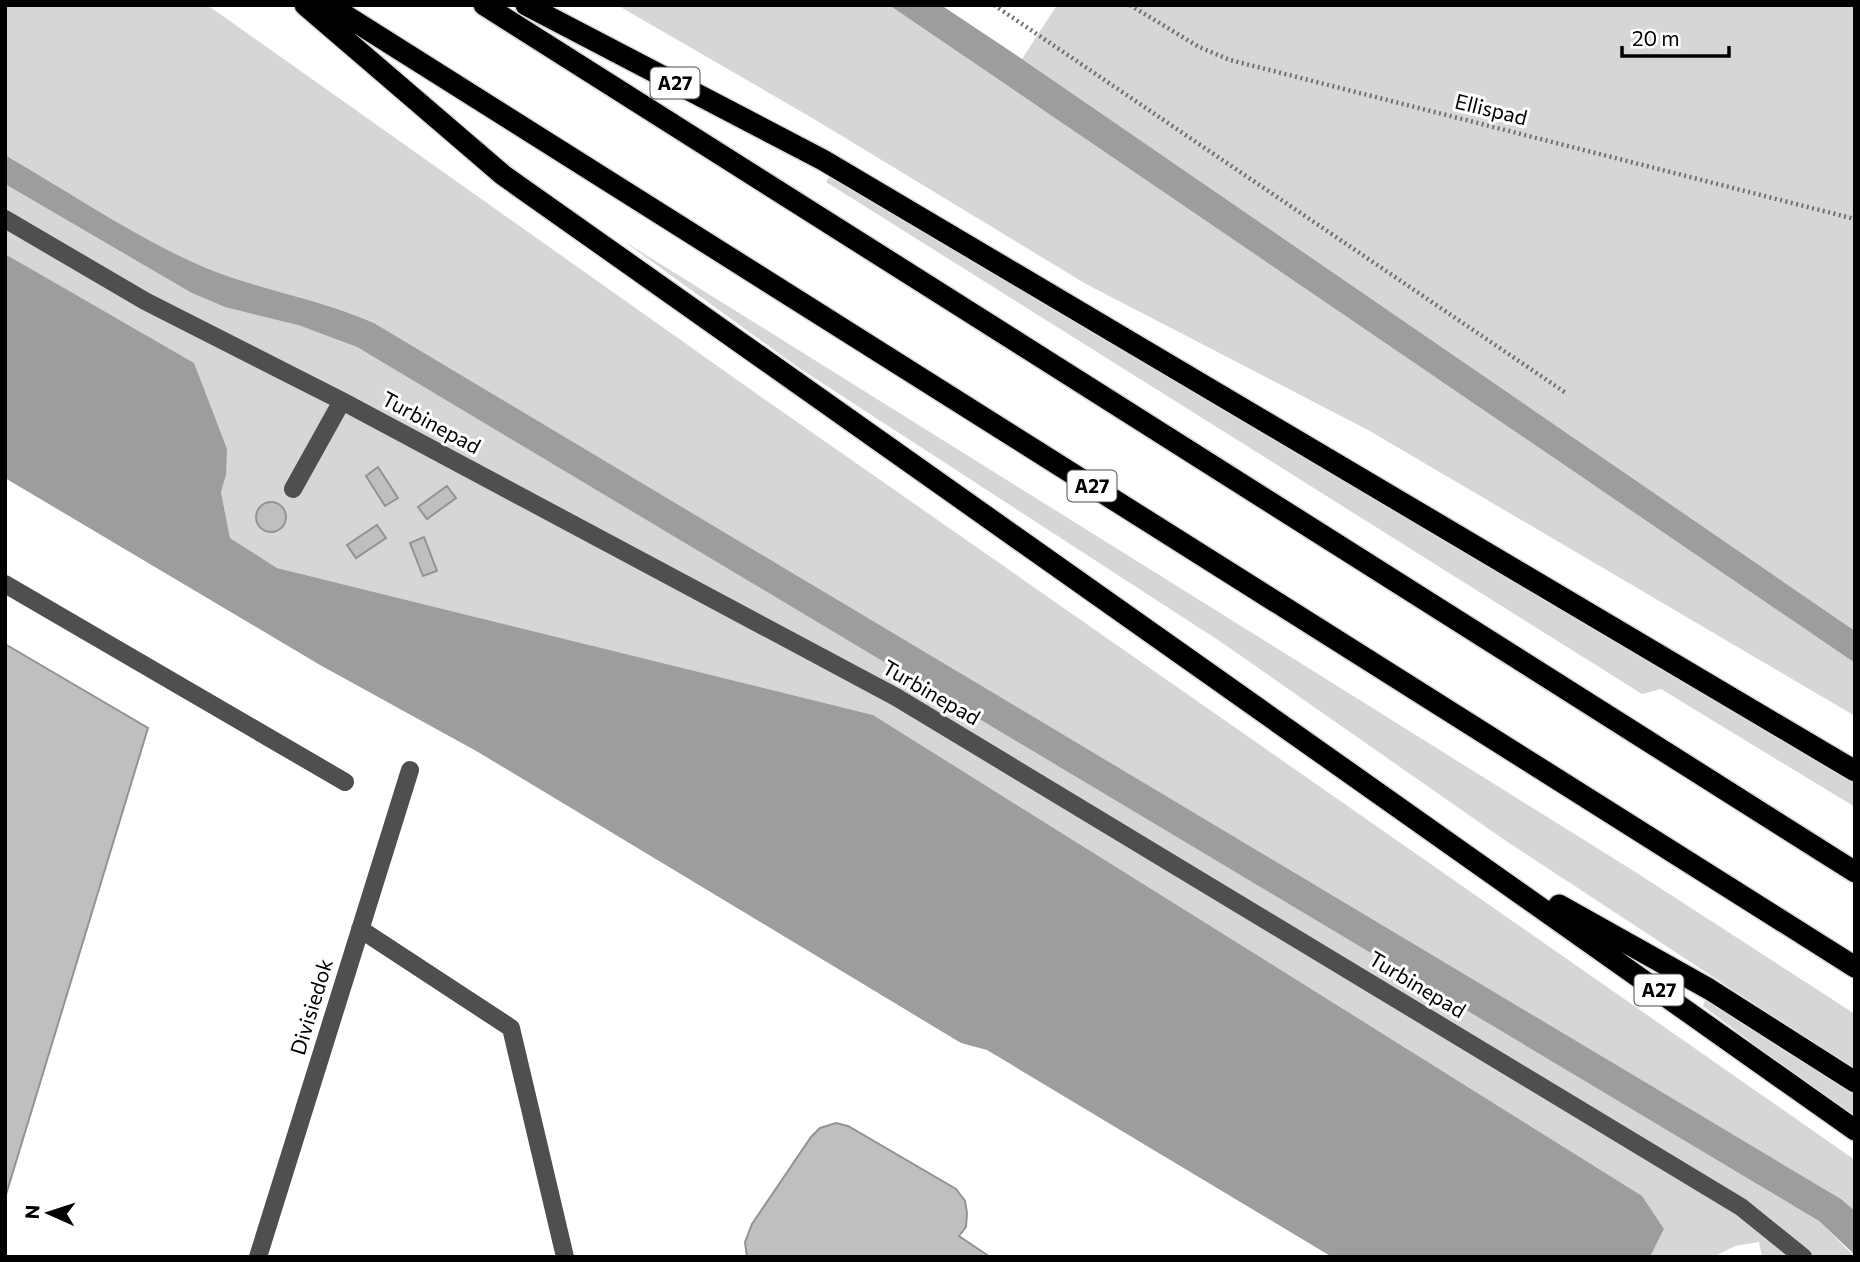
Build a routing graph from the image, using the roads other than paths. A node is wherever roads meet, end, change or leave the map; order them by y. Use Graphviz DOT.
graph roads {
  1 [pos="305,5"];
  2 [pos="329,5"];
  3 [pos="484,5"];
  4 [pos="526,5"];
  5 [pos="5,219"];
  6 [pos="342,401"];
  7 [pos="293,489"];
  8 [pos="5,584"];
  9 [pos="410,770"];
  10 [pos="1855,771"];
  11 [pos="345,782"];
  12 [pos="1463,851"];
  13 [pos="1855,872"];
  14 [pos="360,929"];
  15 [pos="1855,967"];
  16 [pos="1855,1082"];
  17 [pos="1855,1130"];
  18 [pos="258,1257"];
  19 [pos="565,1257"];
  20 [pos="1803,1257"];
  1 -- 12 [label="highway, A27"];
  2 -- 15 [label="highway, A27"];
  3 -- 13 [label="highway, A27"];
  4 -- 10 [label="highway, A27"];
  5 -- 6 [label="street, Turbinepad"];
  6 -- 7 [label="street"];
  6 -- 20 [label="street, Turbinepad"];
  8 -- 11 [label="street"];
  9 -- 14 [label="street, Divisiedok"];
  12 -- 16 [label="highway, A27"];
  12 -- 17 [label="highway, A27"];
  14 -- 18 [label="street, Divisiedok"];
  14 -- 19 [label="street"];
}
